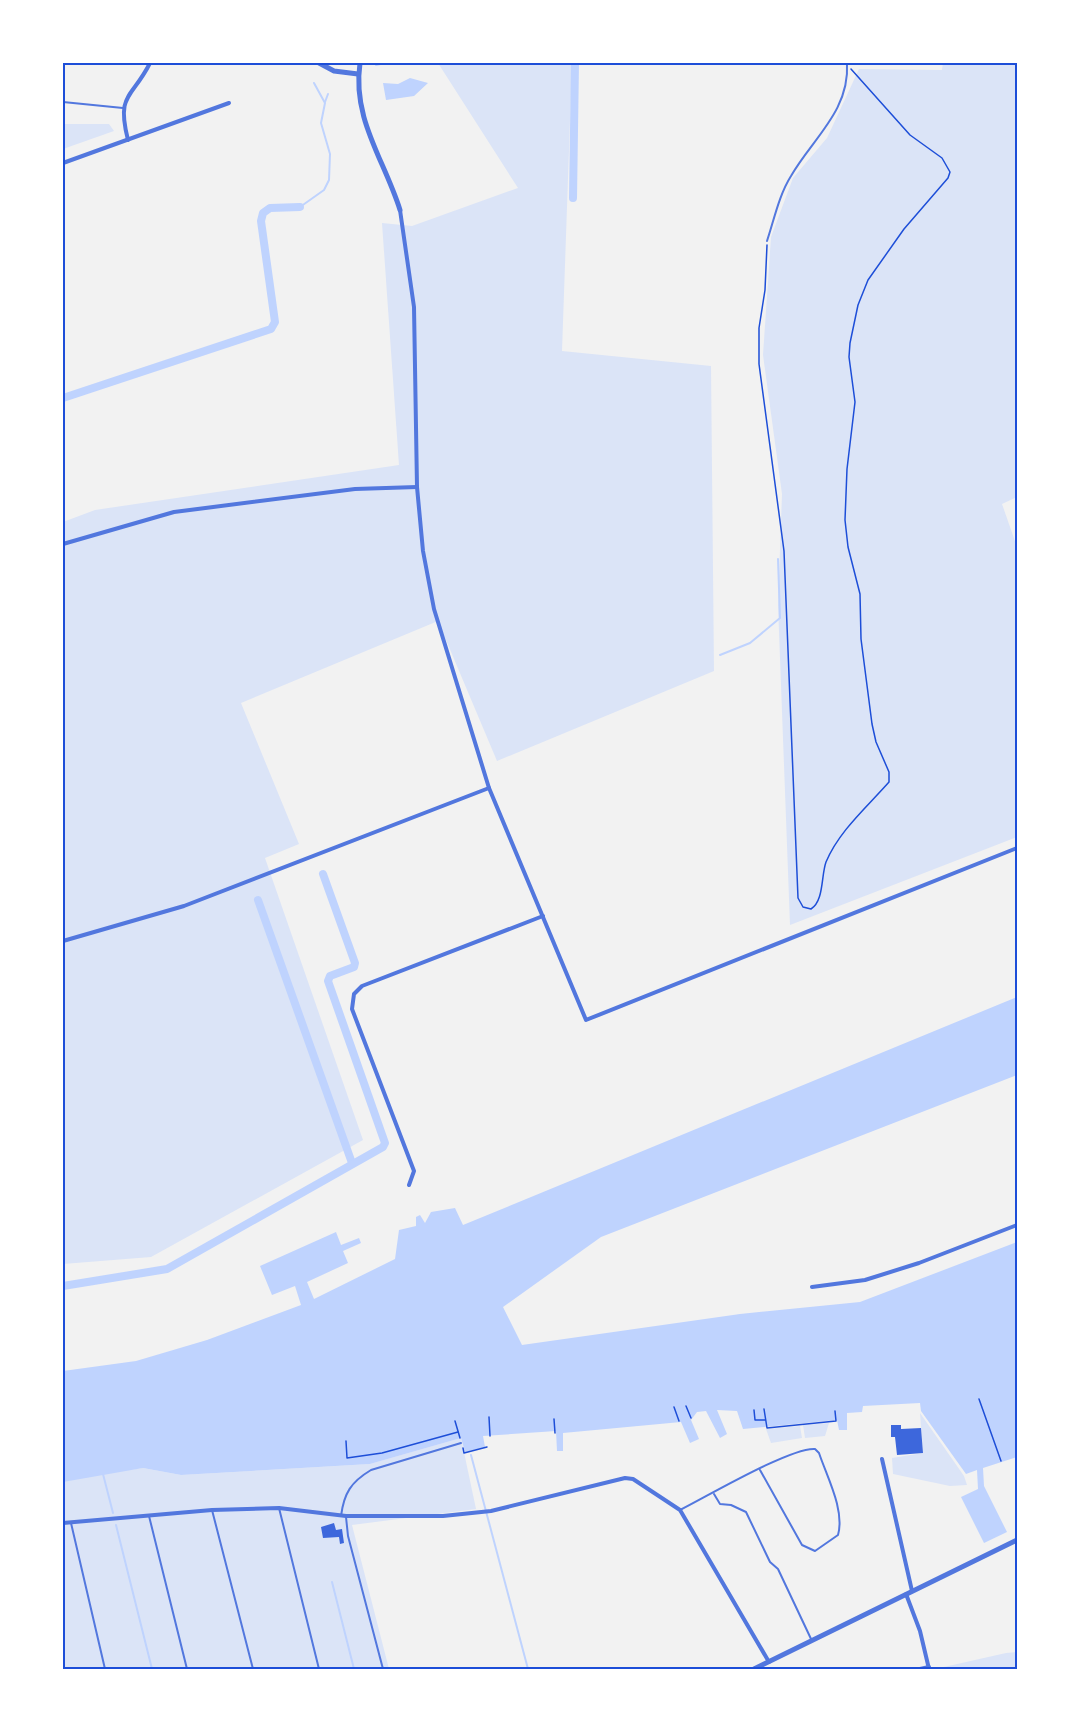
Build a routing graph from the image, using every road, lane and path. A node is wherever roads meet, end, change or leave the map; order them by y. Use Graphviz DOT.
graph roads {
  1 [pos="150,63"];
  2 [pos="319,63"];
  3 [pos="360,63"];
  4 [pos="847,65"];
  5 [pos="358,74"];
  6 [pos="63,102"];
  7 [pos="229,103"];
  8 [pos="123,108"];
  9 [pos="128,140"];
  10 [pos="63,164"];
  11 [pos="400,210"];
  12 [pos="767,241"];
  13 [pos="417,487"];
  14 [pos="63,544"];
  15 [pos="489,788"];
  16 [pos="1017,848"];
  17 [pos="543,916"];
  18 [pos="63,941"];
  19 [pos="409,1185"];
  20 [pos="1017,1225"];
  21 [pos="812,1287"];
  22 [pos="979,1398"];
  23 [pos="686,1406"];
  24 [pos="674,1407"];
  25 [pos="764,1409"];
  26 [pos="754,1410"];
  27 [pos="835,1411"];
  28 [pos="489,1417"];
  29 [pos="691,1418"];
  30 [pos="554,1419"];
  31 [pos="766,1419"];
  32 [pos="679,1421"];
  33 [pos="458,1432"];
  34 [pos="555,1433"];
  35 [pos="490,1436"];
  36 [pos="346,1441"];
  37 [pos="461,1443"];
  38 [pos="882,1460"];
  39 [pos="1000,1461"];
  40 [pos="760,1470"];
  41 [pos="714,1493"];
  42 [pos="279,1508"];
  43 [pos="212,1510"];
  44 [pos="680,1510"];
  45 [pos="149,1516"];
  46 [pos="343,1516"];
  47 [pos="63,1523"];
  48 [pos="71,1523"];
  49 [pos="1017,1540"];
  50 [pos="912,1591"];
  51 [pos="906,1594"];
  52 [pos="812,1641"];
  53 [pos="769,1662"];
  54 [pos="929,1668"];
  55 [pos="105,1669"];
  56 [pos="186,1669"];
  57 [pos="253,1669"];
  58 [pos="319,1669"];
  59 [pos="382,1669"];
  60 [pos="754,1669"];
  61 [pos="920,1669"];
  1 -- 8 [label="street"];
  2 -- 5 [label="street"];
  3 -- 5 [label="street"];
  4 -- 12 [label="lane"];
  4 -- 12 [label="path"];
  5 -- 11 [label="street"];
  6 -- 8 [label="lane"];
  7 -- 9 [label="street"];
  8 -- 9 [label="street"];
  9 -- 10 [label="street"];
  11 -- 13 [label="street"];
  13 -- 14 [label="street"];
  13 -- 15 [label="street"];
  15 -- 17 [label="street"];
  15 -- 18 [label="street"];
  16 -- 17 [label="street"];
  17 -- 19 [label="street"];
  20 -- 21 [label="street"];
  22 -- 39 [label="path"];
  23 -- 29 [label="path"];
  24 -- 32 [label="path"];
  25 -- 31 [label="path"];
  26 -- 31 [label="path"];
  27 -- 31 [label="path"];
  28 -- 35 [label="path"];
  30 -- 34 [label="path"];
  33 -- 36 [label="path"];
  37 -- 46 [label="lane"];
  38 -- 50 [label="street"];
  40 -- 40 [label="lane"];
  40 -- 41 [label="lane"];
  41 -- 44 [label="lane"];
  41 -- 52 [label="lane"];
  42 -- 43 [label="street"];
  42 -- 46 [label="street"];
  42 -- 58 [label="lane"];
  43 -- 45 [label="street"];
  43 -- 57 [label="lane"];
  44 -- 46 [label="street"];
  44 -- 53 [label="street"];
  45 -- 48 [label="street"];
  45 -- 56 [label="lane"];
  46 -- 59 [label="lane"];
  47 -- 48 [label="street"];
  48 -- 55 [label="lane"];
  49 -- 50 [label="street"];
  50 -- 51 [label="street"];
  51 -- 52 [label="street"];
  51 -- 54 [label="street"];
  52 -- 53 [label="street"];
  53 -- 60 [label="street"];
  54 -- 61 [label="street"];
}
